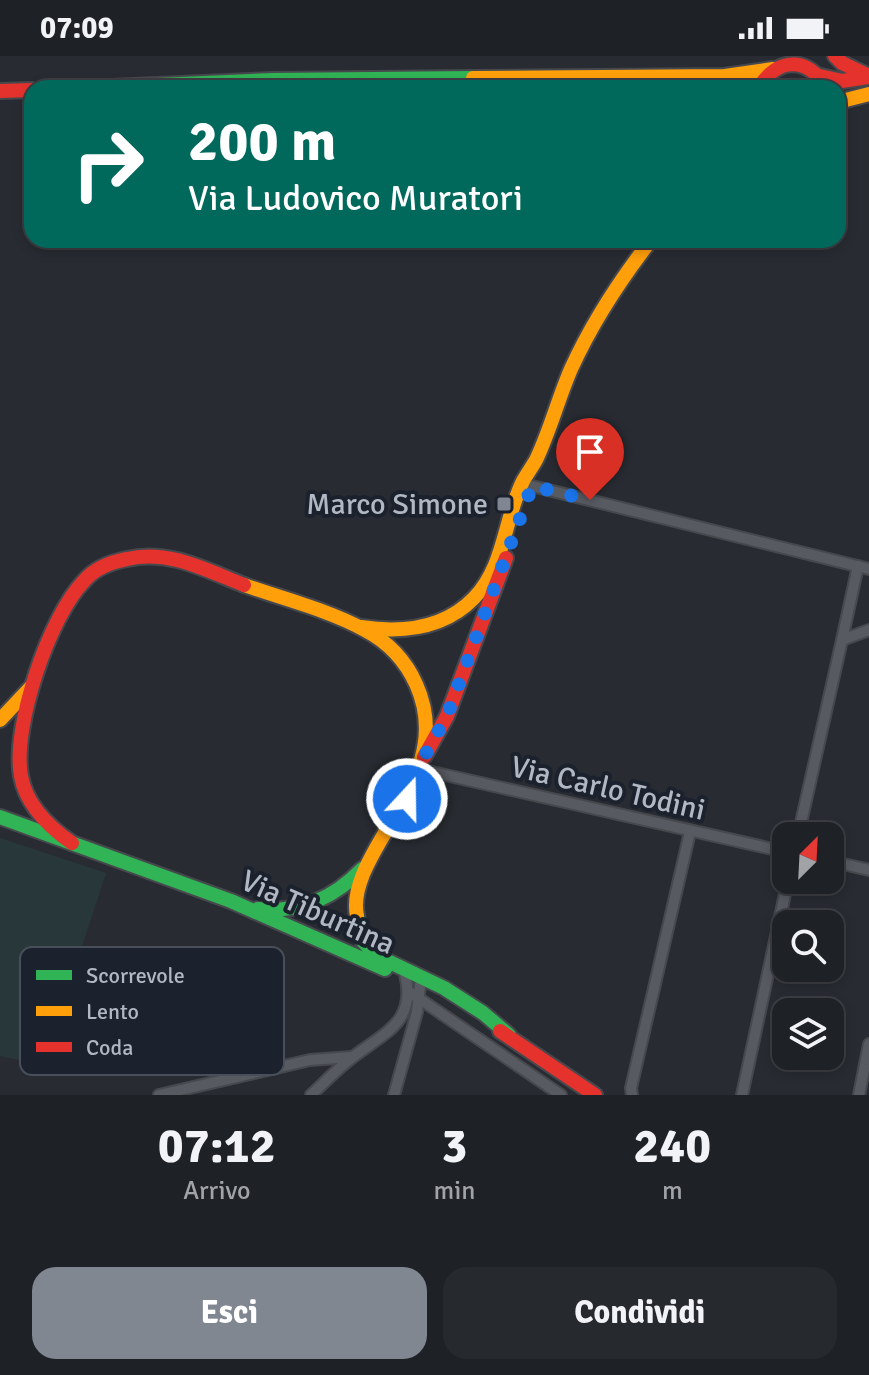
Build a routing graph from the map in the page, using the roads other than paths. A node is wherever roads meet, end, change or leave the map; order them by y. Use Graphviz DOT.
graph roads {
  1 [pos="835,56"];
  2 [pos="780,63"];
  3 [pos="815,72"];
  4 [pos="725,76"];
  5 [pos="869,77"];
  6 [pos="288,80"];
  7 [pos="732,80"];
  8 [pos="763,80"];
  9 [pos="839,80"];
  10 [pos="846,80"];
  11 [pos="24,90"];
  12 [pos="0,91"];
  13 [pos="869,94"];
  14 [pos="846,100"];
  15 [pos="645,248"];
  16 [pos="535,462"];
  17 [pos="532,486"];
  18 [pos="864,567"];
  19 [pos="357,626"];
  20 [pos="869,630"];
  21 [pos="842,640"];
  22 [pos="37,675"];
  23 [pos="0,720"];
  24 [pos="421,763"];
  25 [pos="0,817"];
  26 [pos="801,822"];
  27 [pos="690,832"];
  28 [pos="72,843"];
  29 [pos="772,849"];
  30 [pos="368,861"];
  31 [pos="844,864"];
  32 [pos="869,870"];
  33 [pos="785,894"];
  34 [pos="231,901"];
  35 [pos="412,985"];
  36 [pos="509,1035"];
  37 [pos="869,1044"];
  38 [pos="352,1057"];
  39 [pos="284,1066"];
  40 [pos="245,1075"];
  41 [pos="632,1094"];
  42 [pos="159,1095"];
  43 [pos="311,1095"];
  44 [pos="394,1095"];
  45 [pos="561,1095"];
  46 [pos="595,1095"];
  47 [pos="742,1095"];
  48 [pos="859,1095"];
  1 -- 5 [label="main road"];
  2 -- 3 [label="main road"];
  2 -- 4 [label="main road"];
  2 -- 8 [label="main road"];
  3 -- 9 [label="main road"];
  4 -- 6 [label="main road"];
  4 -- 7 [label="main road"];
  5 -- 10 [label="main road"];
  11 -- 12 [label="main road"];
  13 -- 14 [label="main road"];
  15 -- 16 [label="main road"];
  16 -- 17 [label="main road"];
  16 -- 19 [label="main road"];
  17 -- 18 [label="street"];
  17 -- 24 [label="main road"];
  18 -- 21 [label="street"];
  19 -- 22 [label="main road"];
  19 -- 24 [label="main road"];
  20 -- 21 [label="street"];
  21 -- 26 [label="street"];
  22 -- 23 [label="main road"];
  22 -- 28 [label="main road"];
  24 -- 27 [label="street, Via Carlo Todini"];
  24 -- 30 [label="main road"];
  25 -- 28 [label="main road, Via Tiburtina"];
  27 -- 29 [label="street, Via Carlo Todini"];
  27 -- 41 [label="street"];
  28 -- 34 [label="main road, Via Tiburtina"];
  30 -- 34 [label="main road"];
  30 -- 36 [label="main road"];
  31 -- 32 [label="street"];
  33 -- 47 [label="street"];
  34 -- 35 [label="main road, Via Tiburtina"];
  35 -- 36 [label="main road, Via Tiburtina"];
  35 -- 38 [label="street"];
  35 -- 44 [label="street"];
  35 -- 45 [label="street"];
  36 -- 46 [label="main road, Via Tiburtina"];
  37 -- 48 [label="street"];
  38 -- 39 [label="street"];
  38 -- 43 [label="street"];
  40 -- 42 [label="street"];
}
